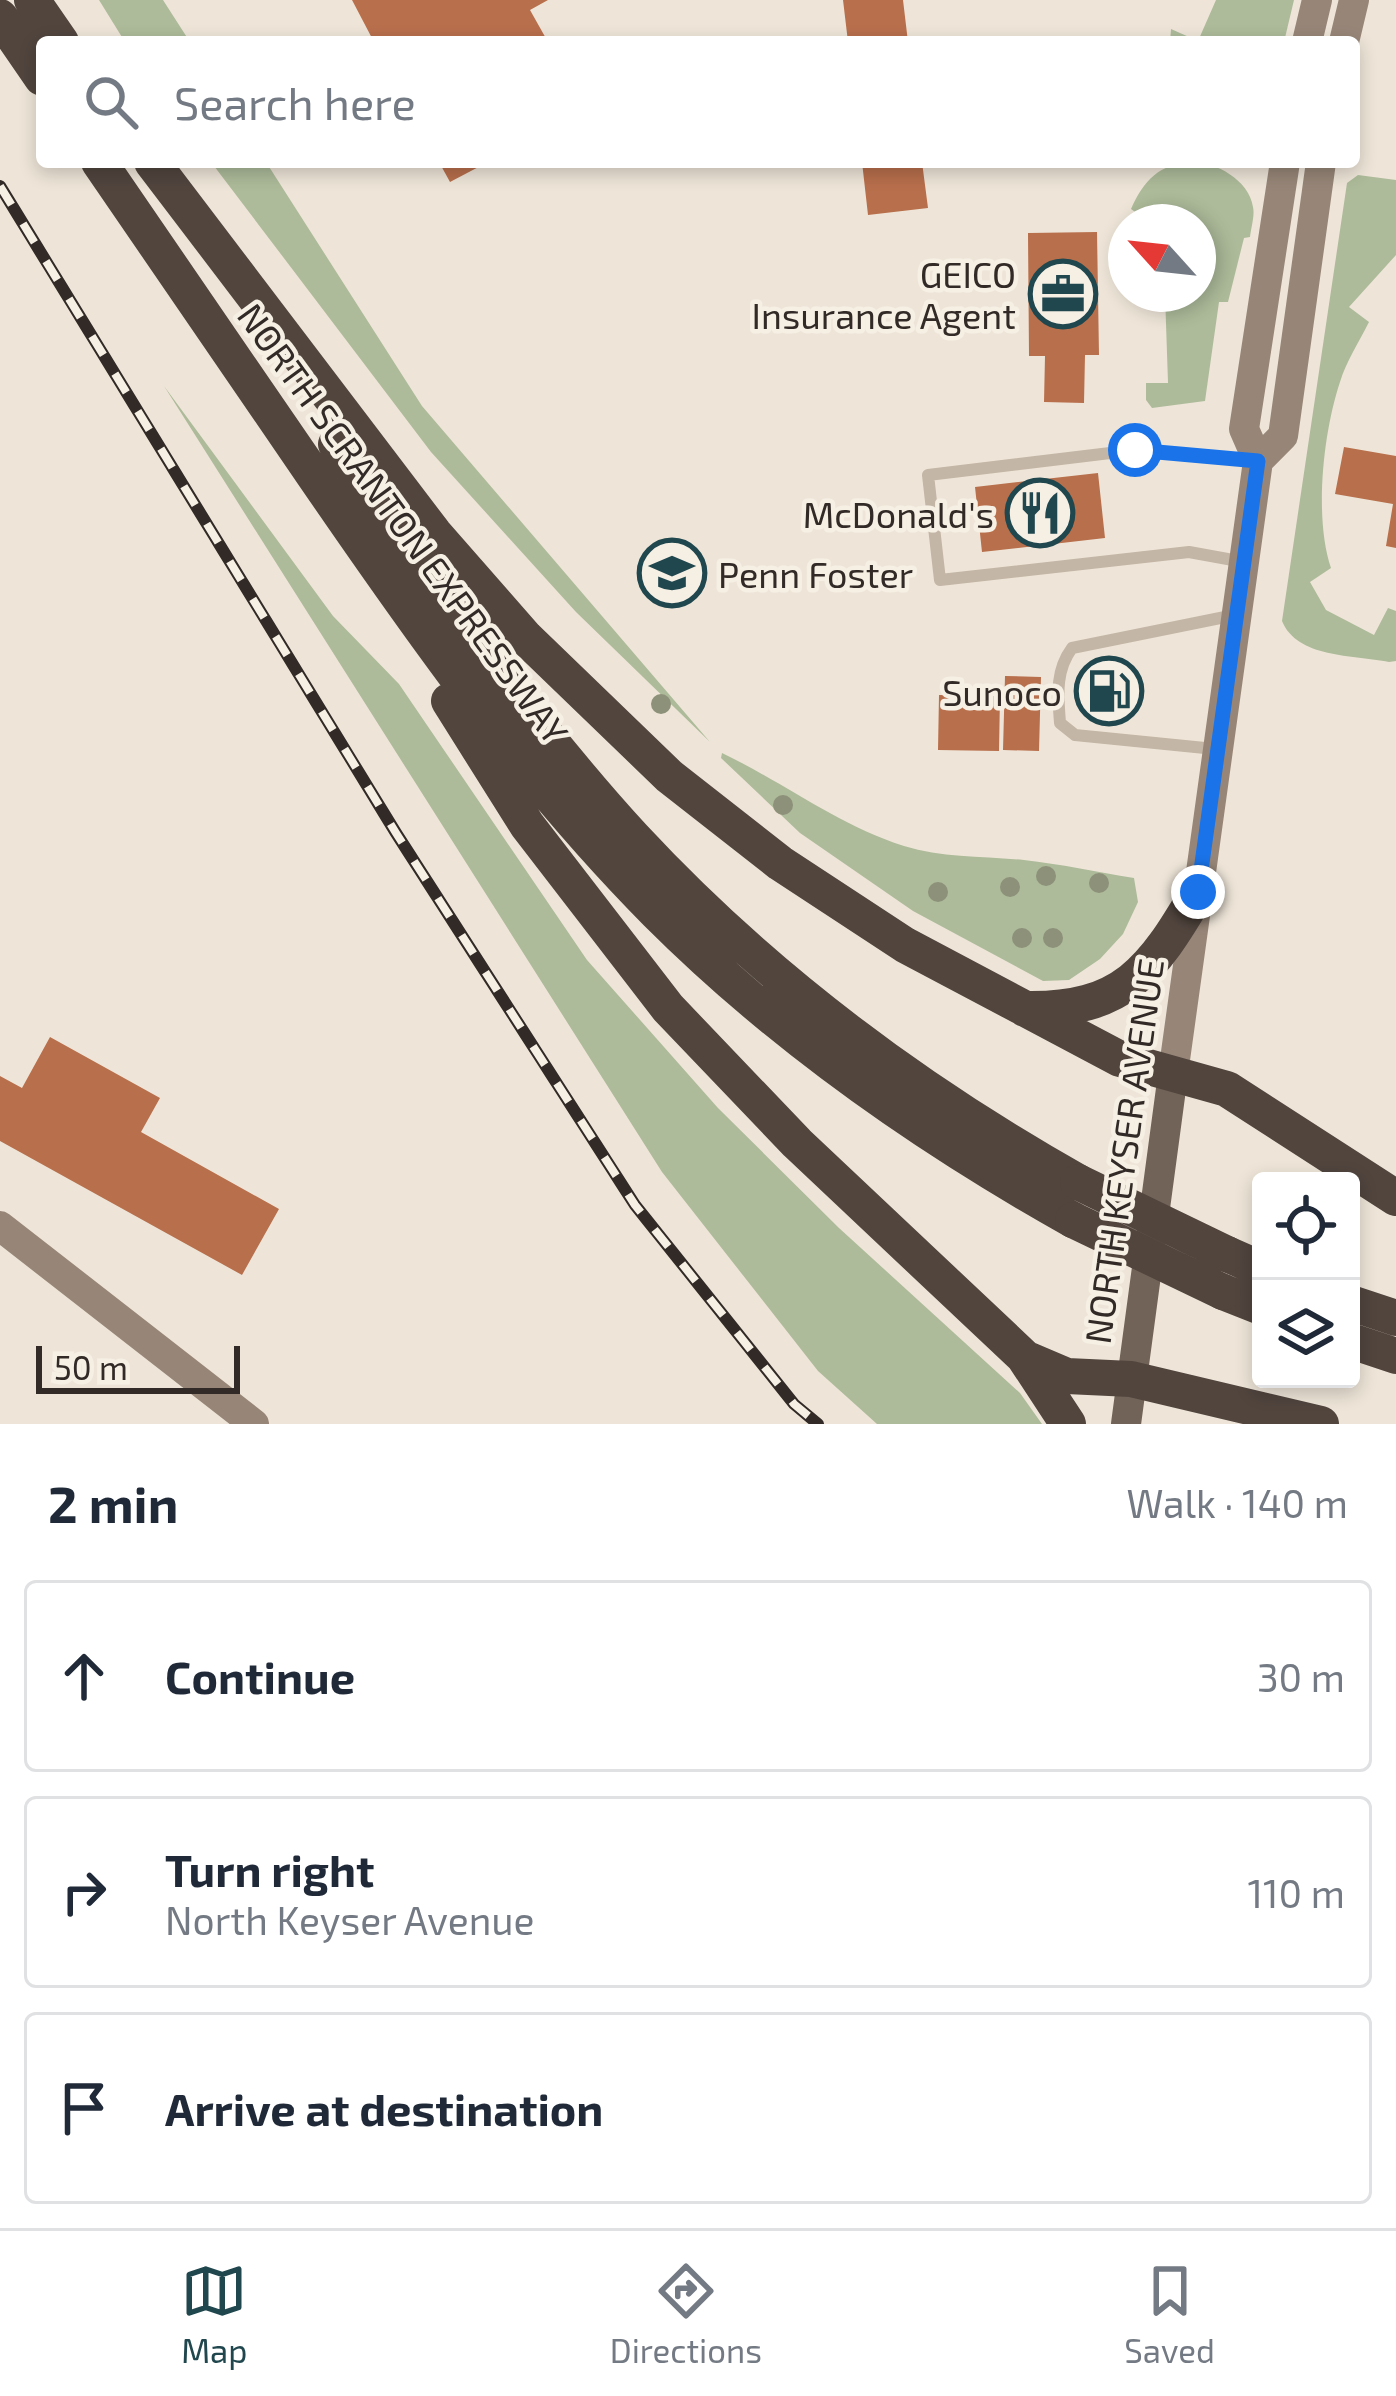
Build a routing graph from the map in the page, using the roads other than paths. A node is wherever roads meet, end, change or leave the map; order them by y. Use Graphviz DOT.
graph roads {
  1 [pos="32,0"];
  2 [pos="1317,0"];
  3 [pos="1354,0"];
  4 [pos="0,17"];
  5 [pos="57,36"];
  6 [pos="1308,36"];
  7 [pos="1345,36"];
  8 [pos="36,69"];
  9 [pos="103,168"];
  10 [pos="152,168"];
  11 [pos="153,168"];
  12 [pos="1284,168"];
  13 [pos="1320,168"];
  14 [pos="1258,461"];
  15 [pos="318,481"];
  16 [pos="1244,562"];
  17 [pos="1237,614"];
  18 [pos="1218,750"];
  19 [pos="1198,892"];
  20 [pos="1023,1008"];
  21 [pos="1173,1074"];
  22 [pos="1396,1198"];
  23 [pos="0,1226"];
  24 [pos="1252,1265"];
  25 [pos="1252,1303"];
  26 [pos="1360,1306"];
  27 [pos="1396,1318"];
  28 [pos="1360,1344"];
  29 [pos="1396,1355"];
  30 [pos="1024,1357"];
  31 [pos="1131,1379"];
  32 [pos="1255,1408"];
  33 [pos="254,1424"];
  34 [pos="1068,1424"];
  35 [pos="1126,1424"];
  36 [pos="1203,1424"];
  37 [pos="1321,1424"];
  1 -- 5 [label="highway"];
  2 -- 6 [label="main road"];
  3 -- 7 [label="main road"];
  4 -- 8 [label="highway"];
  9 -- 15 [label="highway, NORTH SCRANTON EXPRESSWAY"];
  10 -- 24 [label="highway, NORTH SCRANTON EXPRESSWAY, bridge"];
  11 -- 20 [label="highway"];
  12 -- 14 [label="main road, NORTH KEYSER AVENUE"];
  13 -- 14 [label="main road, NORTH KEYSER AVENUE"];
  14 -- 16 [label="main road, NORTH KEYSER AVENUE"];
  14 -- 16 [label="lane"];
  15 -- 25 [label="highway, NORTH SCRANTON EXPRESSWAY, bridge"];
  15 -- 30 [label="highway"];
  16 -- 17 [label="main road, NORTH KEYSER AVENUE"];
  17 -- 18 [label="main road, NORTH KEYSER AVENUE"];
  17 -- 18 [label="lane"];
  18 -- 19 [label="main road, NORTH KEYSER AVENUE"];
  19 -- 20 [label="highway"];
  19 -- 21 [label="main road, NORTH KEYSER AVENUE"];
  20 -- 21 [label="highway"];
  21 -- 22 [label="highway"];
  21 -- 31 [label="main road, NORTH KEYSER AVENUE"];
  23 -- 33 [label="main road"];
  26 -- 27 [label="highway"];
  28 -- 29 [label="highway"];
  30 -- 31 [label="highway"];
  30 -- 34 [label="highway"];
  31 -- 32 [label="highway"];
  31 -- 35 [label="main road, NORTH KEYSER AVENUE"];
  32 -- 36 [label="highway"];
  32 -- 37 [label="highway"];
}
